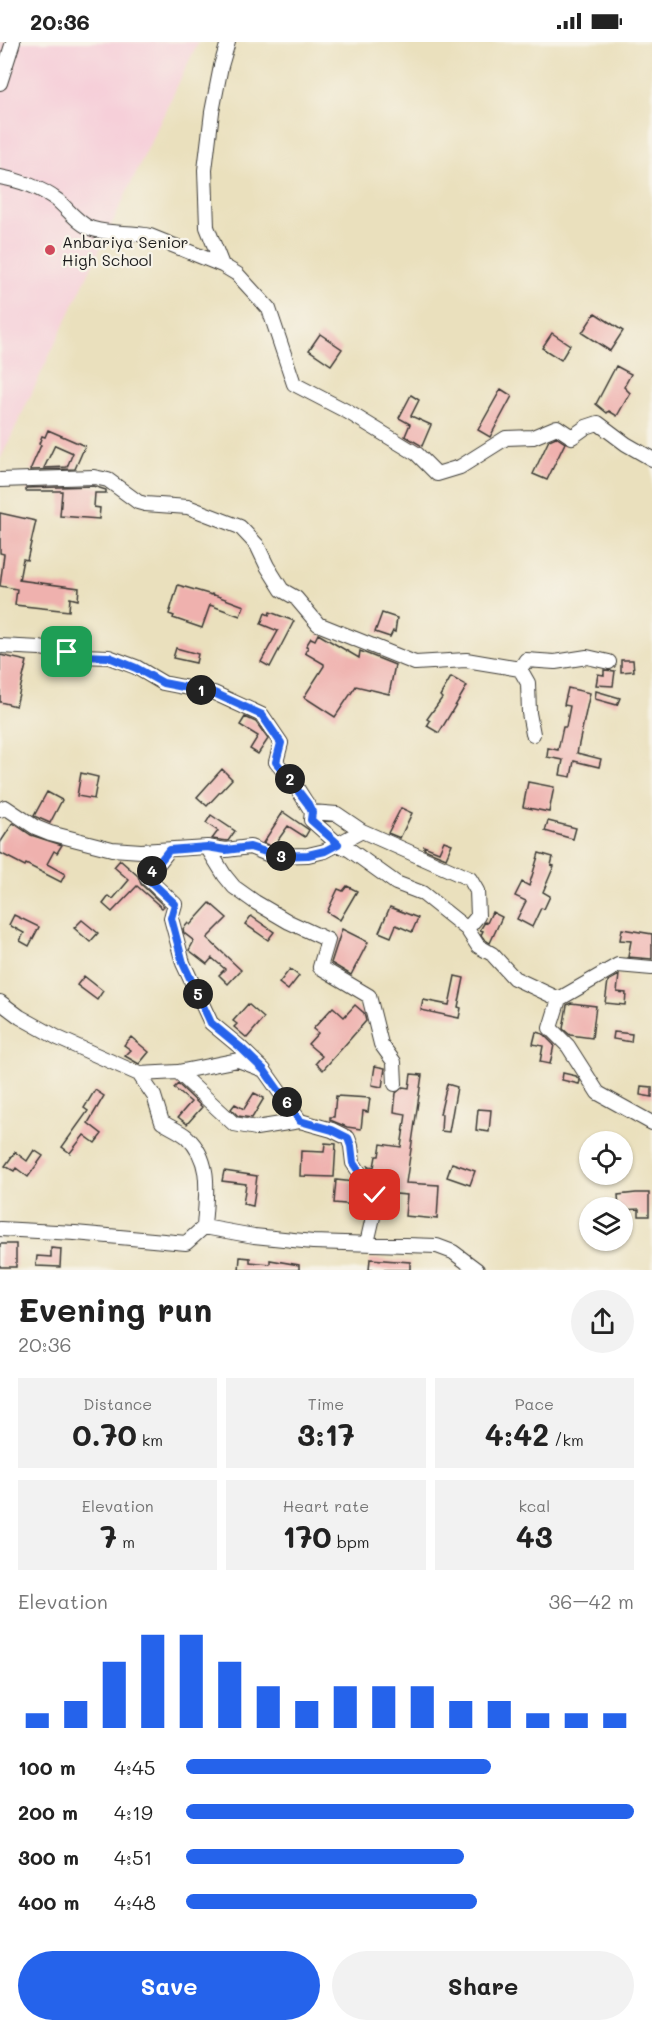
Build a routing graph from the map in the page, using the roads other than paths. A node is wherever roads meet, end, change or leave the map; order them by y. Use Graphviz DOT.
graph roads {
  1 [pos="13,42"];
  2 [pos="228,42"];
  3 [pos="0,83"];
  4 [pos="0,177"];
  5 [pos="222,265"];
  6 [pos="652,459"];
  7 [pos="0,480"];
  8 [pos="0,646"];
  9 [pos="609,662"];
  10 [pos="520,669"];
  11 [pos="533,734"];
  12 [pos="0,810"];
  13 [pos="312,812"];
  14 [pos="362,831"];
  15 [pos="338,844"];
  16 [pos="207,847"];
  17 [pos="169,850"];
  18 [pos="468,929"];
  19 [pos="652,968"];
  20 [pos="559,999"];
  21 [pos="0,1002"];
  22 [pos="264,1070"];
  23 [pos="178,1072"];
  24 [pos="138,1074"];
  25 [pos="395,1084"];
  26 [pos="300,1121"];
  27 [pos="652,1123"];
  28 [pos="204,1227"];
  29 [pos="0,1229"];
  30 [pos="367,1243"];
  31 [pos="477,1270"];
  1 -- 3 [label="street"];
  2 -- 5 [label="street"];
  4 -- 5 [label="street"];
  5 -- 6 [label="street"];
  7 -- 10 [label="street"];
  8 -- 13 [label="street"];
  9 -- 10 [label="street"];
  10 -- 11 [label="street"];
  12 -- 17 [label="street"];
  13 -- 14 [label="street"];
  13 -- 15 [label="street"];
  14 -- 15 [label="street"];
  14 -- 18 [label="street"];
  15 -- 16 [label="street"];
  15 -- 18 [label="street"];
  16 -- 17 [label="street"];
  16 -- 25 [label="street"];
  17 -- 22 [label="street"];
  18 -- 20 [label="street"];
  19 -- 20 [label="street"];
  20 -- 27 [label="street"];
  21 -- 24 [label="street"];
  22 -- 23 [label="street"];
  22 -- 26 [label="street"];
  23 -- 24 [label="street"];
  23 -- 26 [label="street"];
  24 -- 28 [label="street"];
  26 -- 30 [label="street"];
  28 -- 29 [label="street"];
  28 -- 30 [label="street"];
  30 -- 31 [label="street"];
}
